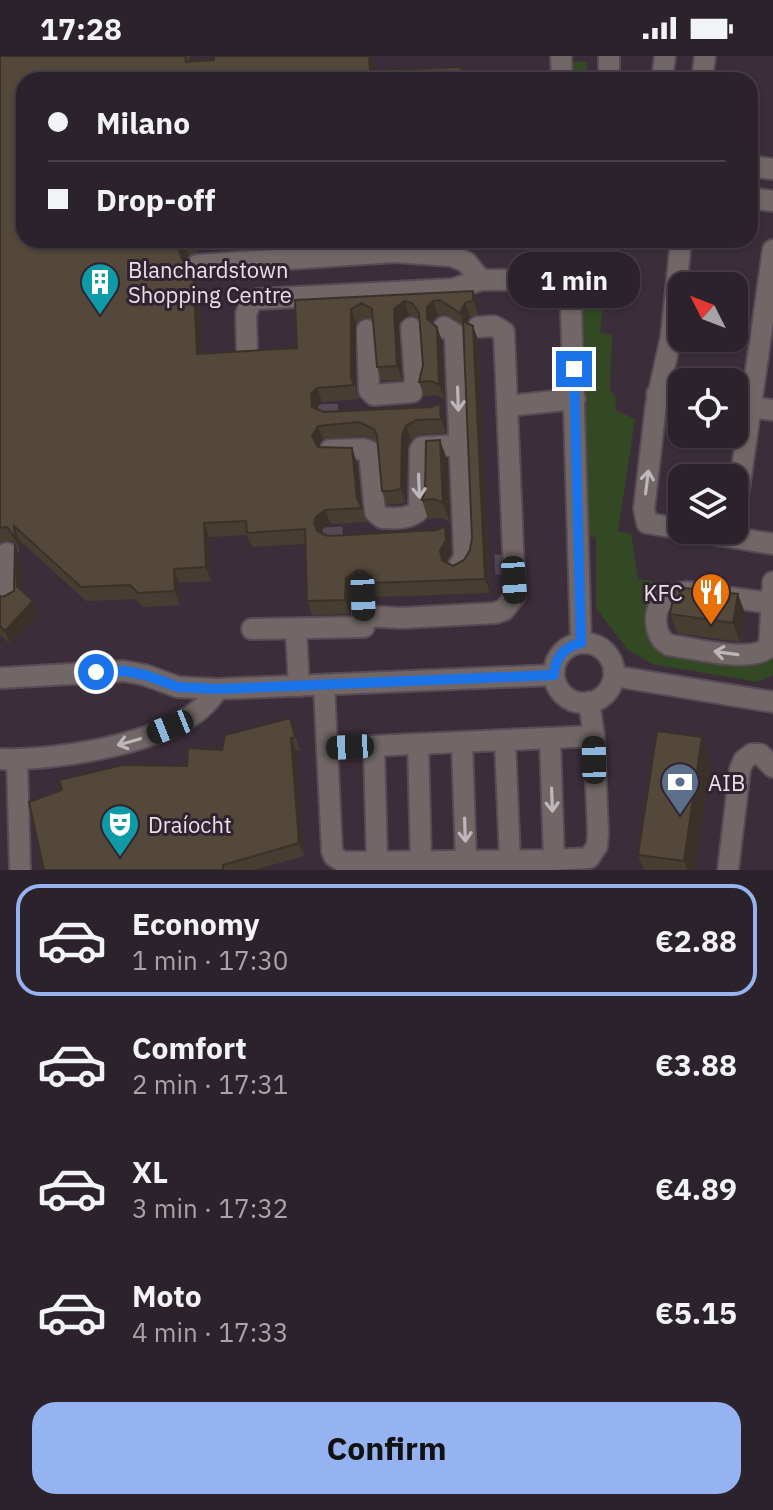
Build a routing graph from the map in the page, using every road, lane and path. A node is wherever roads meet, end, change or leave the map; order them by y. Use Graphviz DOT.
graph roads {
  1 [pos="569,248"];
  2 [pos="680,248"];
  3 [pos="773,250"];
  4 [pos="197,265"];
  5 [pos="571,279"];
  6 [pos="481,280"];
  7 [pos="444,327"];
  8 [pos="478,327"];
  9 [pos="411,328"];
  10 [pos="367,330"];
  11 [pos="247,349"];
  12 [pos="748,380"];
  13 [pos="657,394"];
  14 [pos="668,396"];
  15 [pos="575,399"];
  16 [pos="507,406"];
  17 [pos="748,407"];
  18 [pos="421,409"];
  19 [pos="773,410"];
  20 [pos="359,411"];
  21 [pos="460,445"];
  22 [pos="330,450"];
  23 [pos="668,527"];
  24 [pos="426,532"];
  25 [pos="363,535"];
  26 [pos="748,536"];
  27 [pos="773,544"];
  28 [pos="7,553"];
  29 [pos="458,567"];
  30 [pos="773,582"];
  31 [pos="8,597"];
  32 [pos="771,609"];
  33 [pos="252,629"];
  34 [pos="296,630"];
  35 [pos="581,643"];
  36 [pos="554,675"];
  37 [pos="614,676"];
  38 [pos="0,678"];
  39 [pos="324,685"];
  40 [pos="299,686"];
  41 [pos="217,689"];
  42 [pos="589,702"];
  43 [pos="773,702"];
  44 [pos="594,736"];
  45 [pos="550,739"];
  46 [pos="505,741"];
  47 [pos="462,743"];
  48 [pos="418,744"];
  49 [pos="374,746"];
  50 [pos="327,748"];
  51 [pos="9,759"];
  52 [pos="773,767"];
  53 [pos="421,860"];
  54 [pos="510,860"];
  55 [pos="554,860"];
  56 [pos="377,861"];
  57 [pos="466,861"];
  58 [pos="20,870"];
  59 [pos="728,870"];
  1 -- 5 [label="street"];
  2 -- 13 [label="street"];
  3 -- 12 [label="street"];
  4 -- 6 [label="street"];
  5 -- 6 [label="street"];
  5 -- 15 [label="street"];
  6 -- 11 [label="street"];
  7 -- 21 [label="street, one-way"];
  8 -- 16 [label="street"];
  9 -- 10 [label="street"];
  13 -- 14 [label="street"];
  23 -- 13 [label="street, one-way"];
  15 -- 16 [label="street"];
  15 -- 35 [label="street"];
  16 -- 34 [label="street"];
  17 -- 19 [label="street"];
  18 -- 20 [label="street"];
  21 -- 22 [label="street, one-way"];
  21 -- 29 [label="street"];
  24 -- 25 [label="street"];
  26 -- 27 [label="street"];
  28 -- 31 [label="street"];
  30 -- 32 [label="street"];
  32 -- 32 [label="street, one-way"];
  33 -- 34 [label="street"];
  34 -- 40 [label="street"];
  35 -- 36 [label="street"];
  35 -- 37 [label="street"];
  36 -- 39 [label="street"];
  36 -- 42 [label="street"];
  37 -- 42 [label="street"];
  37 -- 43 [label="street"];
  38 -- 41 [label="street"];
  39 -- 40 [label="street"];
  39 -- 50 [label="street"];
  40 -- 41 [label="street"];
  41 -- 51 [label="street, one-way"];
  42 -- 44 [label="street"];
  44 -- 45 [label="street"];
  44 -- 55 [label="street"];
  45 -- 46 [label="street"];
  45 -- 55 [label="street, one-way"];
  46 -- 47 [label="street"];
  46 -- 54 [label="street"];
  47 -- 48 [label="street"];
  47 -- 57 [label="street, one-way"];
  48 -- 49 [label="street"];
  48 -- 53 [label="street"];
  49 -- 50 [label="street"];
  49 -- 56 [label="street"];
  50 -- 56 [label="street"];
  51 -- 58 [label="street"];
  52 -- 59 [label="street"];
  53 -- 56 [label="street"];
  53 -- 57 [label="street"];
  54 -- 55 [label="street"];
  54 -- 57 [label="street"];
}
